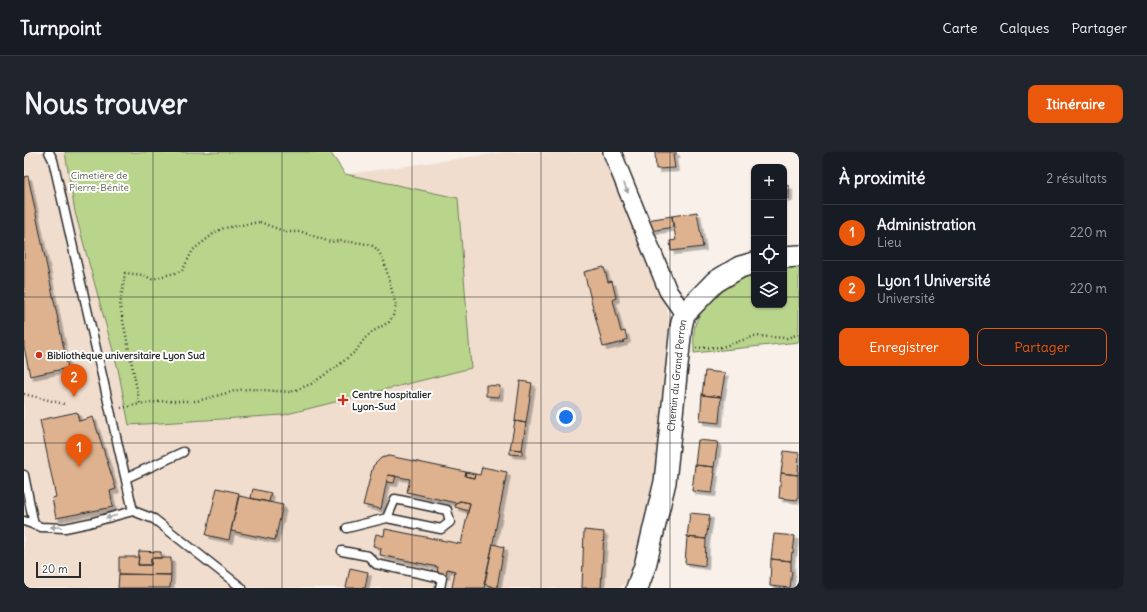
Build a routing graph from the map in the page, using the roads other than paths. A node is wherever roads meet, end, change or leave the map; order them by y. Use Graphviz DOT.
graph roads {
  1 [pos="49,152"];
  2 [pos="612,152"];
  3 [pos="799,256"];
  4 [pos="787,257"];
  5 [pos="751,264"];
  6 [pos="684,314"];
  7 [pos="183,452"];
  8 [pos="24,475"];
  9 [pos="126,478"];
  10 [pos="133,510"];
  11 [pos="387,518"];
  12 [pos="24,521"];
  13 [pos="34,525"];
  14 [pos="347,528"];
  15 [pos="342,552"];
  16 [pos="242,588"];
  17 [pos="440,588"];
  18 [pos="637,588"];
  1 -- 9 [label="lane"];
  2 -- 6 [label="street, Chemin du Grand Perron, one-way"];
  3 -- 4 [label="street"];
  5 -- 6 [label="street"];
  6 -- 18 [label="street, Chemin du Grand Perron"];
  7 -- 9 [label="lane"];
  8 -- 13 [label="lane"];
  9 -- 10 [label="lane"];
  10 -- 13 [label="lane, one-way"];
  10 -- 16 [label="lane"];
  11 -- 11 [label="lane"];
  11 -- 14 [label="lane"];
  12 -- 13 [label="lane"];
  15 -- 17 [label="lane"];
}
